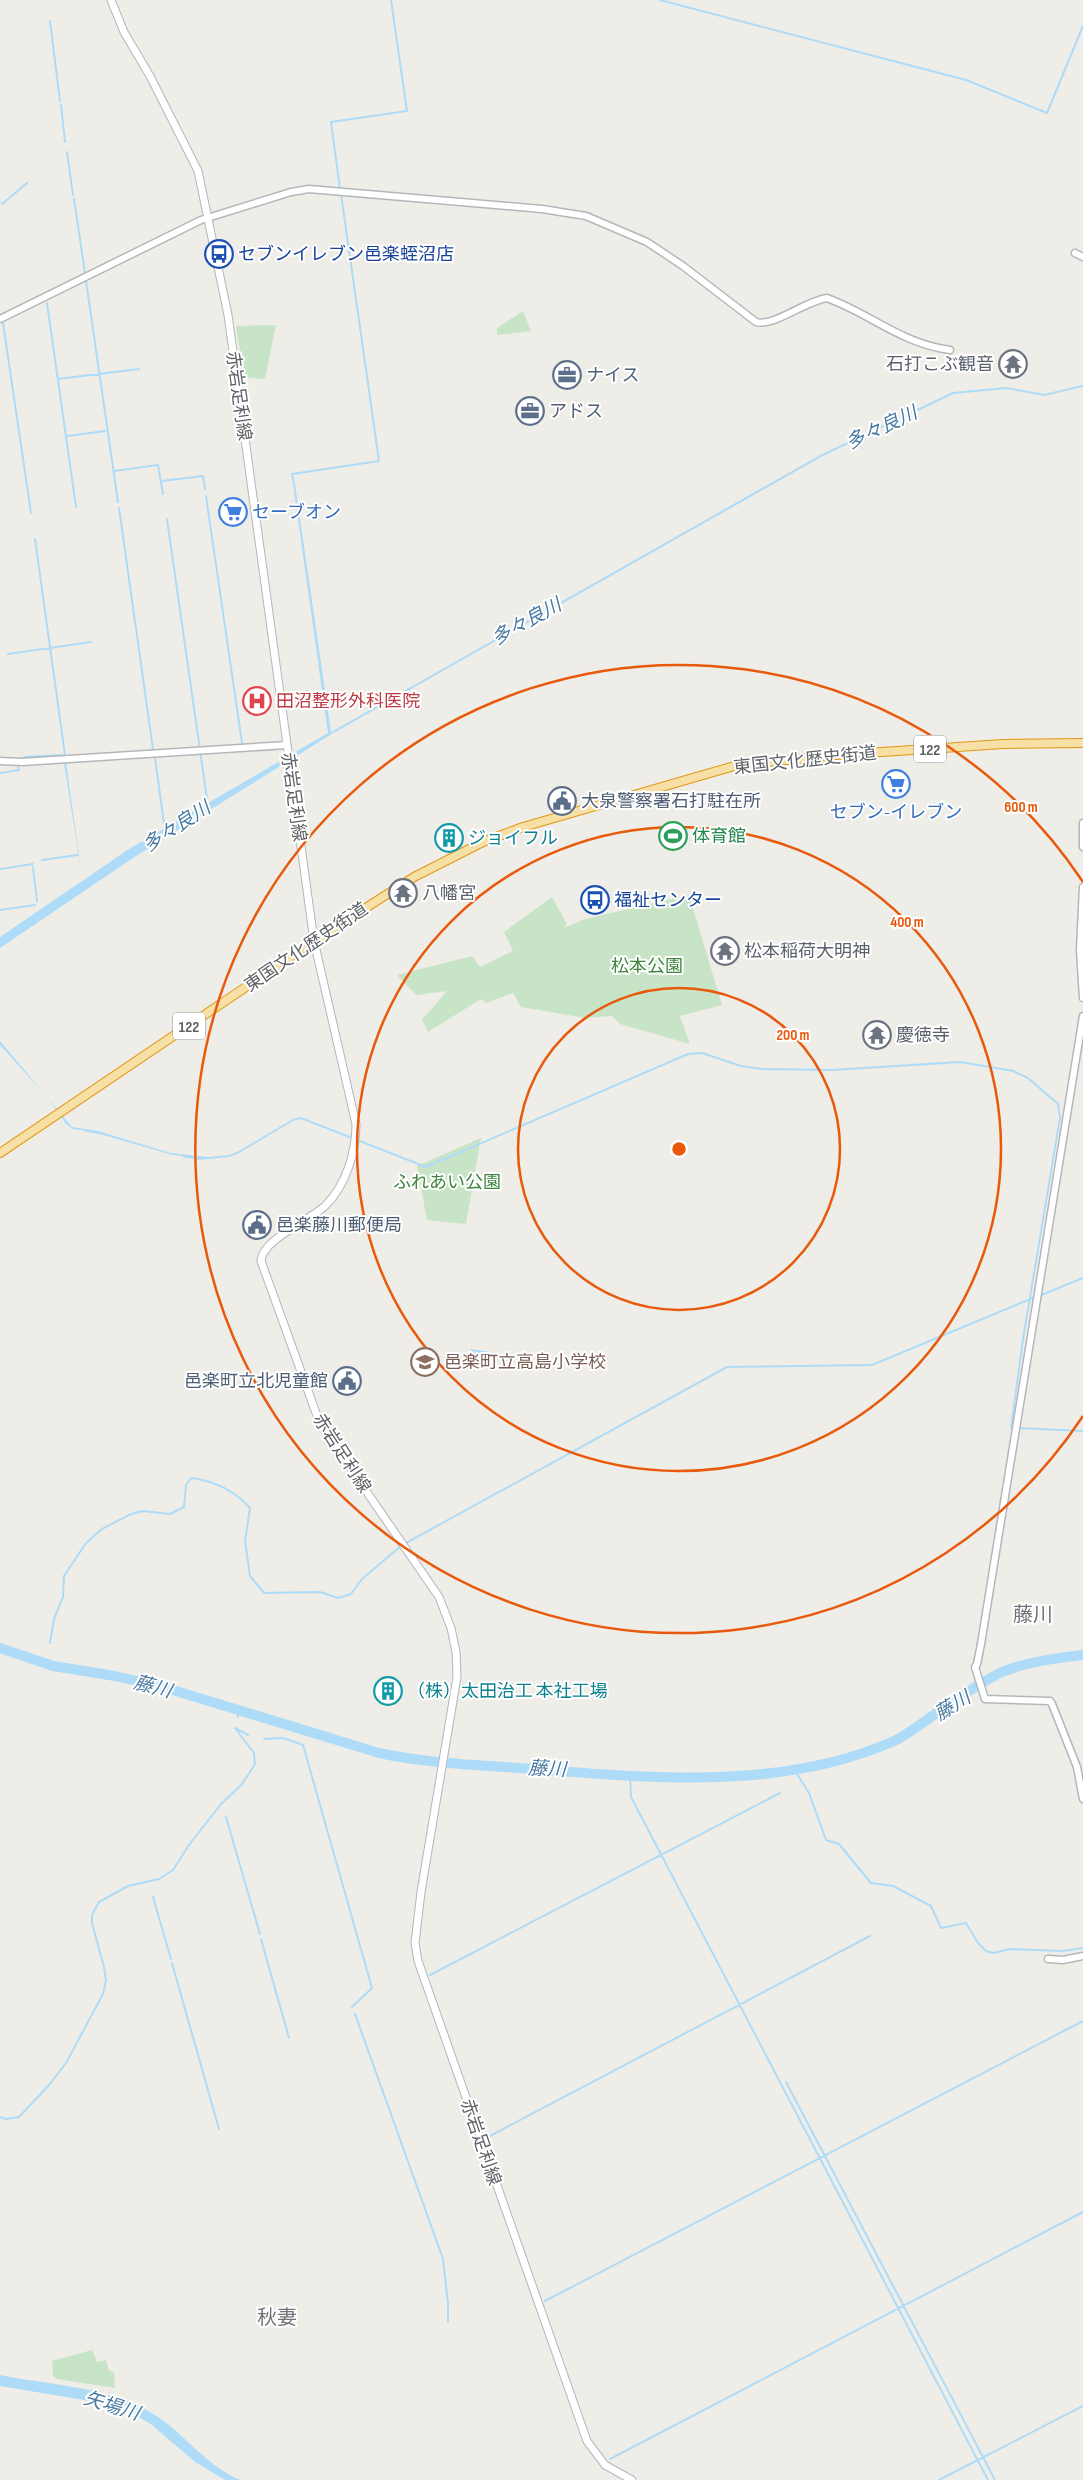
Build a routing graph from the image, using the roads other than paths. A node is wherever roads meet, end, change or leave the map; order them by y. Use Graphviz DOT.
graph roads {
  1 [pos="111,0"];
  2 [pos="206,218"];
  3 [pos="1075,253"];
  4 [pos="1083,257"];
  5 [pos="0,320"];
  6 [pos="950,350"];
  7 [pos="1083,743"];
  8 [pos="287,745"];
  9 [pos="0,761"];
  10 [pos="1083,822"];
  11 [pos="1083,847"];
  12 [pos="1083,887"];
  13 [pos="314,941"];
  14 [pos="1083,998"];
  15 [pos="1083,1016"];
  16 [pos="0,1153"];
  17 [pos="1083,1799"];
  18 [pos="1083,1956"];
  19 [pos="1048,1959"];
  20 [pos="632,2480"];
  1 -- 2 [label="main road, 赤岩足利線"];
  2 -- 5 [label="street"];
  2 -- 6 [label="street"];
  2 -- 8 [label="main road, 赤岩足利線"];
  3 -- 4 [label="street"];
  7 -- 13 [label="highway, 東国文化歴史街道 / 122"];
  8 -- 9 [label="street"];
  8 -- 13 [label="main road, 赤岩足利線"];
  10 -- 11 [label="street"];
  12 -- 14 [label="street"];
  13 -- 16 [label="highway, 東国文化歴史街道 / 122"];
  13 -- 20 [label="main road, 赤岩足利線"];
  15 -- 17 [label="street"];
  18 -- 19 [label="street"];
}
